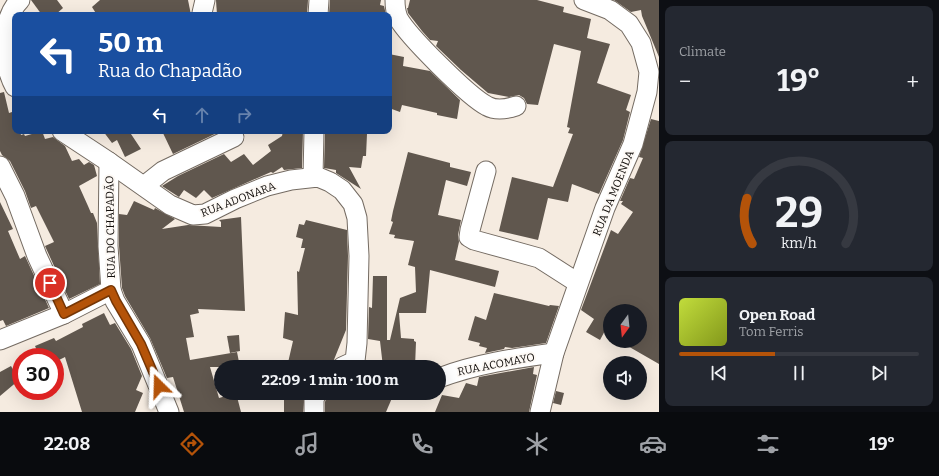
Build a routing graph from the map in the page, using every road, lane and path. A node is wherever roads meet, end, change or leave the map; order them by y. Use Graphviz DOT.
graph roads {
  1 [pos="20,0"];
  2 [pos="319,0"];
  3 [pos="395,0"];
  4 [pos="584,0"];
  5 [pos="318,12"];
  6 [pos="12,82"];
  7 [pos="516,106"];
  8 [pos="67,134"];
  9 [pos="314,134"];
  10 [pos="234,137"];
  11 [pos="109,162"];
  12 [pos="0,166"];
  13 [pos="486,171"];
  14 [pos="313,177"];
  15 [pos="144,186"];
  16 [pos="578,283"];
  17 [pos="111,290"];
  18 [pos="64,314"];
  19 [pos="0,340"];
  20 [pos="554,353"];
  21 [pos="355,359"];
  22 [pos="446,375"];
  23 [pos="314,400"];
  24 [pos="169,412"];
  25 [pos="314,412"];
  26 [pos="540,412"];
  1 -- 6 [label="street"];
  2 -- 5 [label="street"];
  3 -- 7 [label="street"];
  4 -- 16 [label="street, RUA DA MOENDA"];
  8 -- 11 [label="street"];
  9 -- 14 [label="street"];
  10 -- 15 [label="street"];
  11 -- 15 [label="street, RUA ADONARA"];
  11 -- 17 [label="street, RUA DO CHAPADÃO"];
  12 -- 18 [label="street"];
  13 -- 16 [label="street"];
  14 -- 15 [label="street, RUA ADONARA"];
  14 -- 21 [label="street, RUA ADONARA"];
  16 -- 20 [label="street, RUA DA MOENDA"];
  17 -- 18 [label="street, RUA DO CHAPADÃO"];
  17 -- 24 [label="street"];
  18 -- 19 [label="street, RUA DO CHAPADÃO"];
  20 -- 22 [label="street, RUA ACOMAYO"];
  20 -- 26 [label="street, RUA DA MOENDA"];
  23 -- 25 [label="street"];
}
